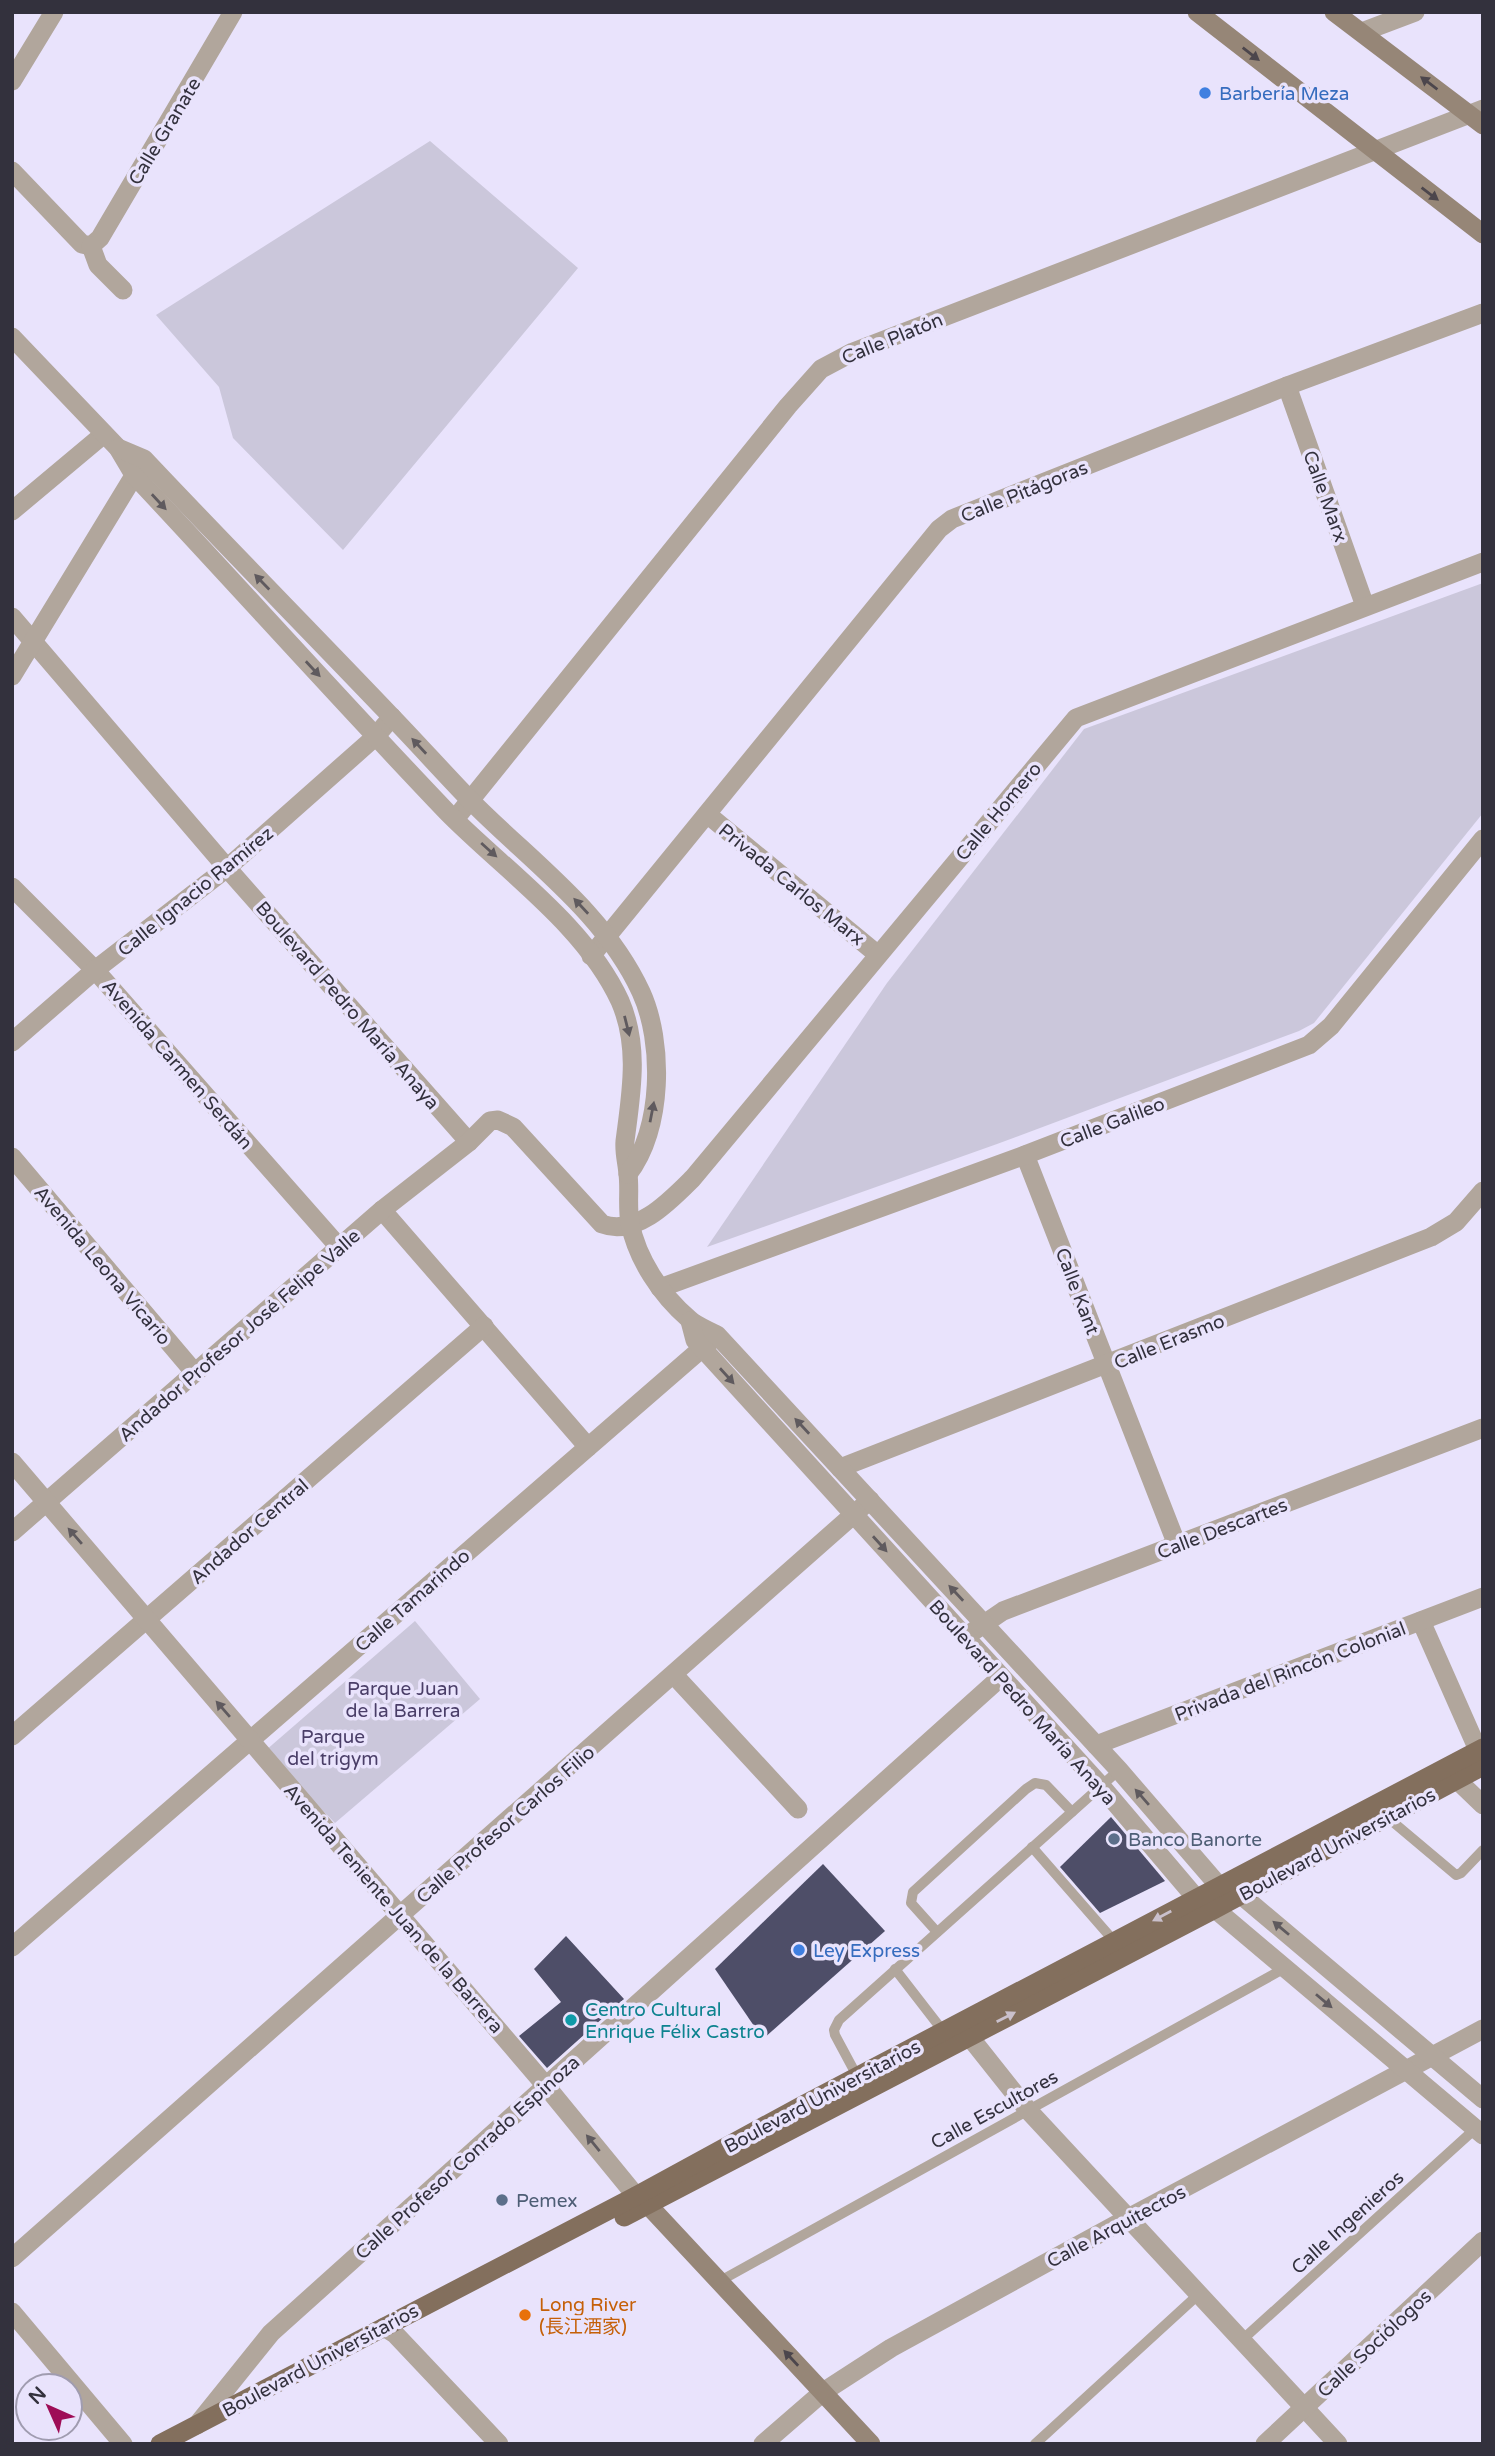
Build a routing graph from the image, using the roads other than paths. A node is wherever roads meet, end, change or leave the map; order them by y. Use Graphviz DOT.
graph roads {
  1 [pos="54,12"];
  2 [pos="233,12"];
  3 [pos="1197,12"];
  4 [pos="1334,12"];
  5 [pos="1415,12"];
  6 [pos="1362,32"];
  7 [pos="12,81"];
  8 [pos="1478,116"];
  9 [pos="1374,151"];
  10 [pos="12,171"];
  11 [pos="1483,234"];
  12 [pos="91,246"];
  13 [pos="123,290"];
  14 [pos="1483,313"];
  15 [pos="12,337"];
  16 [pos="1287,386"];
  17 [pos="111,441"];
  18 [pos="139,467"];
  19 [pos="12,511"];
  20 [pos="1483,562"];
  21 [pos="1366,606"];
  22 [pos="12,617"];
  23 [pos="34,640"];
  24 [pos="12,676"];
  25 [pos="392,716"];
  26 [pos="375,737"];
  27 [pos="471,801"];
  28 [pos="707,814"];
  29 [pos="455,819"];
  30 [pos="1483,839"];
  31 [pos="227,869"];
  32 [pos="12,887"];
  33 [pos="607,937"];
  34 [pos="877,954"];
  35 [pos="591,956"];
  36 [pos="95,970"];
  37 [pos="12,1042"];
  38 [pos="469,1142"];
  39 [pos="1025,1155"];
  40 [pos="12,1157"];
  41 [pos="628,1174"];
  42 [pos="1483,1191"];
  43 [pos="382,1210"];
  44 [pos="630,1225"];
  45 [pos="339,1247"];
  46 [pos="660,1288"];
  47 [pos="484,1326"];
  48 [pos="710,1342"];
  49 [pos="1107,1366"];
  50 [pos="195,1373"];
  51 [pos="1483,1427"];
  52 [pos="588,1447"];
  53 [pos="12,1462"];
  54 [pos="840,1468"];
  55 [pos="870,1500"];
  56 [pos="47,1502"];
  57 [pos="853,1514"];
  58 [pos="12,1532"];
  59 [pos="1177,1545"];
  60 [pos="1483,1597"];
  61 [pos="147,1620"];
  62 [pos="1421,1621"];
  63 [pos="985,1625"];
  64 [pos="965,1637"];
  65 [pos="674,1675"];
  66 [pos="1001,1676"];
  67 [pos="12,1736"];
  68 [pos="250,1740"];
  69 [pos="1096,1745"];
  70 [pos="1481,1755"];
  71 [pos="1119,1770"];
  72 [pos="1457,1780"];
  73 [pos="1101,1786"];
  74 [pos="1483,1805"];
  75 [pos="798,1809"];
  76 [pos="1072,1812"];
  77 [pos="1387,1817"];
  78 [pos="1032,1847"];
  79 [pos="1483,1850"];
  80 [pos="1219,1886"];
  81 [pos="1241,1895"];
  82 [pos="1196,1898"];
  83 [pos="1216,1909"];
  84 [pos="401,1916"];
  85 [pos="937,1932"];
  86 [pos="1115,1941"];
  87 [pos="12,1947"];
  88 [pos="1285,1968"];
  89 [pos="895,1969"];
  90 [pos="1483,2029"];
  91 [pos="943,2031"];
  92 [pos="969,2036"];
  93 [pos="1432,2056"];
  94 [pos="1406,2070"];
  95 [pos="857,2076"];
  96 [pos="546,2086"];
  97 [pos="1483,2099"];
  98 [pos="1027,2109"];
  99 [pos="1479,2132"];
  100 [pos="642,2201"];
  101 [pos="1129,2218"];
  102 [pos="1483,2241"];
  103 [pos="12,2258"];
  104 [pos="720,2281"];
  105 [pos="1199,2294"];
  106 [pos="12,2312"];
  107 [pos="389,2330"];
  108 [pos="1242,2340"];
  109 [pos="823,2392"];
  110 [pos="1304,2407"];
  111 [pos="197,2425"];
  112 [pos="123,2444"];
  113 [pos="160,2444"];
  114 [pos="185,2444"];
  115 [pos="499,2444"];
  116 [pos="763,2444"];
  117 [pos="871,2444"];
  118 [pos="1035,2444"];
  119 [pos="1265,2444"];
  120 [pos="1338,2444"];
  1 -- 7 [label="street"];
  2 -- 12 [label="street, Calle Granate"];
  3 -- 9 [label="main road, one-way"];
  4 -- 6 [label="main road"];
  5 -- 6 [label="street"];
  8 -- 6 [label="main road, one-way"];
  8 -- 9 [label="street, Calle Platón"];
  9 -- 11 [label="main road, one-way"];
  9 -- 27 [label="street, Calle Platón"];
  10 -- 12 [label="street"];
  12 -- 13 [label="street"];
  14 -- 16 [label="street, Calle Pitágoras"];
  15 -- 17 [label="street"];
  16 -- 21 [label="street, Calle Marx"];
  16 -- 28 [label="street, Calle Pitágoras"];
  17 -- 18 [label="street"];
  17 -- 19 [label="street"];
  18 -- 23 [label="street"];
  25 -- 18 [label="street, one-way"];
  18 -- 26 [label="street, Boulevard Pedro María Anaya, one-way"];
  20 -- 21 [label="street, Calle Homero"];
  21 -- 34 [label="street, Calle Homero"];
  22 -- 23 [label="street, Boulevard Pedro María Anaya"];
  23 -- 24 [label="street"];
  23 -- 31 [label="street, Boulevard Pedro María Anaya"];
  25 -- 26 [label="street, Calle Ignacio Ramírez"];
  27 -- 25 [label="street, one-way"];
  26 -- 29 [label="street, Boulevard Pedro María Anaya"];
  26 -- 31 [label="street, Calle Ignacio Ramírez"];
  27 -- 29 [label="street, Calle Platón"];
  33 -- 27 [label="street, one-way"];
  28 -- 33 [label="street, Calle Pitágoras"];
  28 -- 34 [label="street, Privada Carlos Marx"];
  29 -- 35 [label="street, Boulevard Pedro María Anaya, one-way"];
  30 -- 39 [label="street, Calle Galileo"];
  31 -- 36 [label="street, Calle Ignacio Ramírez"];
  31 -- 38 [label="street, Boulevard Pedro María Anaya"];
  32 -- 36 [label="street, Avenida Carmen Serdán"];
  33 -- 35 [label="street, Calle Pitágoras"];
  41 -- 33 [label="street, one-way"];
  34 -- 44 [label="street, Calle Homero"];
  35 -- 41 [label="street, Boulevard Pedro María Anaya, one-way"];
  36 -- 37 [label="street, Calle Ignacio Ramírez"];
  36 -- 45 [label="street, Avenida Carmen Serdán"];
  38 -- 43 [label="street, Andador Profesor José Felipe Valle"];
  38 -- 44 [label="street"];
  39 -- 46 [label="street, Calle Galileo"];
  39 -- 49 [label="street, Calle Kant"];
  40 -- 50 [label="street, Avenida Leona Vicario"];
  41 -- 44 [label="street, Boulevard Pedro María Anaya"];
  42 -- 49 [label="street, Calle Erasmo"];
  43 -- 45 [label="street, Andador Profesor José Felipe Valle"];
  43 -- 47 [label="street"];
  44 -- 46 [label="street, Boulevard Pedro María Anaya"];
  45 -- 50 [label="street, Andador Profesor José Felipe Valle"];
  46 -- 48 [label="street, Boulevard Pedro María Anaya"];
  47 -- 52 [label="street"];
  47 -- 61 [label="street, Andador Central"];
  48 -- 52 [label="street, Calle Tamarindo"];
  54 -- 48 [label="street, Boulevard Pedro María Anaya, one-way"];
  48 -- 57 [label="street, Boulevard Pedro María Anaya, one-way"];
  49 -- 54 [label="street, Calle Erasmo"];
  49 -- 59 [label="street, Calle Kant"];
  50 -- 56 [label="street, Andador Profesor José Felipe Valle"];
  51 -- 59 [label="street, Calle Descartes"];
  52 -- 68 [label="street, Calle Tamarindo"];
  53 -- 56 [label="street, Avenida Teniente Juan de la Barrera"];
  54 -- 55 [label="street, Boulevard Pedro María Anaya"];
  55 -- 57 [label="street, Calle Profesor Carlos Filio"];
  63 -- 55 [label="street, Boulevard Pedro María Anaya, one-way"];
  56 -- 58 [label="street, Andador Profesor José Felipe Valle"];
  61 -- 56 [label="street, Avenida Teniente Juan de la Barrera, one-way"];
  57 -- 64 [label="street, Boulevard Pedro María Anaya, one-way"];
  57 -- 65 [label="street, Calle Profesor Carlos Filio"];
  59 -- 63 [label="street, Calle Descartes"];
  60 -- 62 [label="street, Privada del Rincón Colonial"];
  61 -- 67 [label="street, Andador Central"];
  68 -- 61 [label="street, Avenida Teniente Juan de la Barrera, one-way"];
  62 -- 69 [label="street, Privada del Rincón Colonial"];
  62 -- 70 [label="street"];
  63 -- 64 [label="street, Calle Descartes"];
  63 -- 69 [label="street, Boulevard Pedro María Anaya"];
  64 -- 66 [label="street, Boulevard Pedro María Anaya"];
  65 -- 75 [label="street"];
  65 -- 84 [label="street, Calle Profesor Carlos Filio"];
  66 -- 73 [label="street, Boulevard Pedro María Anaya"];
  66 -- 96 [label="street, Calle Profesor Conrado Espinoza"];
  68 -- 84 [label="street, Avenida Teniente Juan de la Barrera"];
  68 -- 87 [label="street, Calle Tamarindo"];
  69 -- 71 [label="street, Boulevard Pedro María Anaya"];
  70 -- 72 [label="main road, Boulevard Universitarios"];
  70 -- 80 [label="main road, Boulevard Universitarios"];
  71 -- 73 [label="lane"];
  80 -- 71 [label="street, Boulevard Pedro María Anaya, one-way"];
  72 -- 74 [label="street"];
  72 -- 77 [label="main road, Boulevard Universitarios"];
  73 -- 76 [label="lane"];
  73 -- 82 [label="street, Boulevard Pedro María Anaya"];
  76 -- 78 [label="lane"];
  76 -- 85 [label="lane"];
  77 -- 79 [label="lane"];
  77 -- 81 [label="main road, Boulevard Universitarios"];
  78 -- 85 [label="lane"];
  78 -- 86 [label="lane"];
  80 -- 81 [label="street, Boulevard Pedro María Anaya"];
  80 -- 82 [label="main road, Boulevard Universitarios"];
  81 -- 83 [label="main road, Boulevard Universitarios"];
  93 -- 81 [label="street, Boulevard Pedro María Anaya, one-way"];
  82 -- 83 [label="street, Boulevard Pedro María Anaya"];
  82 -- 86 [label="main road, Boulevard Universitarios, one-way"];
  83 -- 88 [label="street, Boulevard Pedro María Anaya"];
  92 -- 83 [label="main road, Boulevard Universitarios, one-way"];
  84 -- 96 [label="street, Avenida Teniente Juan de la Barrera"];
  84 -- 103 [label="street, Calle Profesor Carlos Filio"];
  85 -- 89 [label="lane"];
  86 -- 91 [label="main road, Boulevard Universitarios"];
  88 -- 94 [label="street, Boulevard Pedro María Anaya, one-way"];
  88 -- 98 [label="lane, Calle Escultores"];
  89 -- 91 [label="lane"];
  89 -- 95 [label="lane"];
  90 -- 93 [label="street, Calle Arquitectos"];
  91 -- 95 [label="main road, Boulevard Universitarios"];
  92 -- 98 [label="street"];
  92 -- 100 [label="main road, Boulevard Universitarios"];
  93 -- 94 [label="street, Calle Arquitectos"];
  93 -- 97 [label="street, Boulevard Pedro María Anaya"];
  94 -- 99 [label="street, Boulevard Pedro María Anaya"];
  94 -- 101 [label="street, Calle Arquitectos"];
  95 -- 100 [label="main road, Boulevard Universitarios"];
  100 -- 96 [label="street, Avenida Teniente Juan de la Barrera, one-way"];
  96 -- 111 [label="street, Calle Profesor Conrado Espinoza"];
  98 -- 101 [label="street"];
  98 -- 104 [label="lane, Calle Escultores"];
  99 -- 108 [label="lane, Calle Ingenieros"];
  100 -- 104 [label="main road, Avenida Teniente Juan de la Barrera"];
  100 -- 107 [label="main road, Boulevard Universitarios"];
  101 -- 105 [label="street"];
  101 -- 109 [label="street, Calle Arquitectos"];
  102 -- 110 [label="street, Calle Sociólogos"];
  109 -- 104 [label="main road, Avenida Teniente Juan de la Barrera, one-way"];
  105 -- 108 [label="street"];
  105 -- 118 [label="lane"];
  106 -- 112 [label="street"];
  107 -- 111 [label="main road, Boulevard Universitarios"];
  107 -- 114 [label="main road, Boulevard Universitarios"];
  107 -- 115 [label="street"];
  108 -- 110 [label="street"];
  109 -- 116 [label="street, Calle Arquitectos"];
  109 -- 117 [label="main road, Avenida Teniente Juan de la Barrera"];
  110 -- 119 [label="street, Calle Sociólogos"];
  110 -- 120 [label="street"];
  111 -- 113 [label="main road, Boulevard Universitarios"];
}
